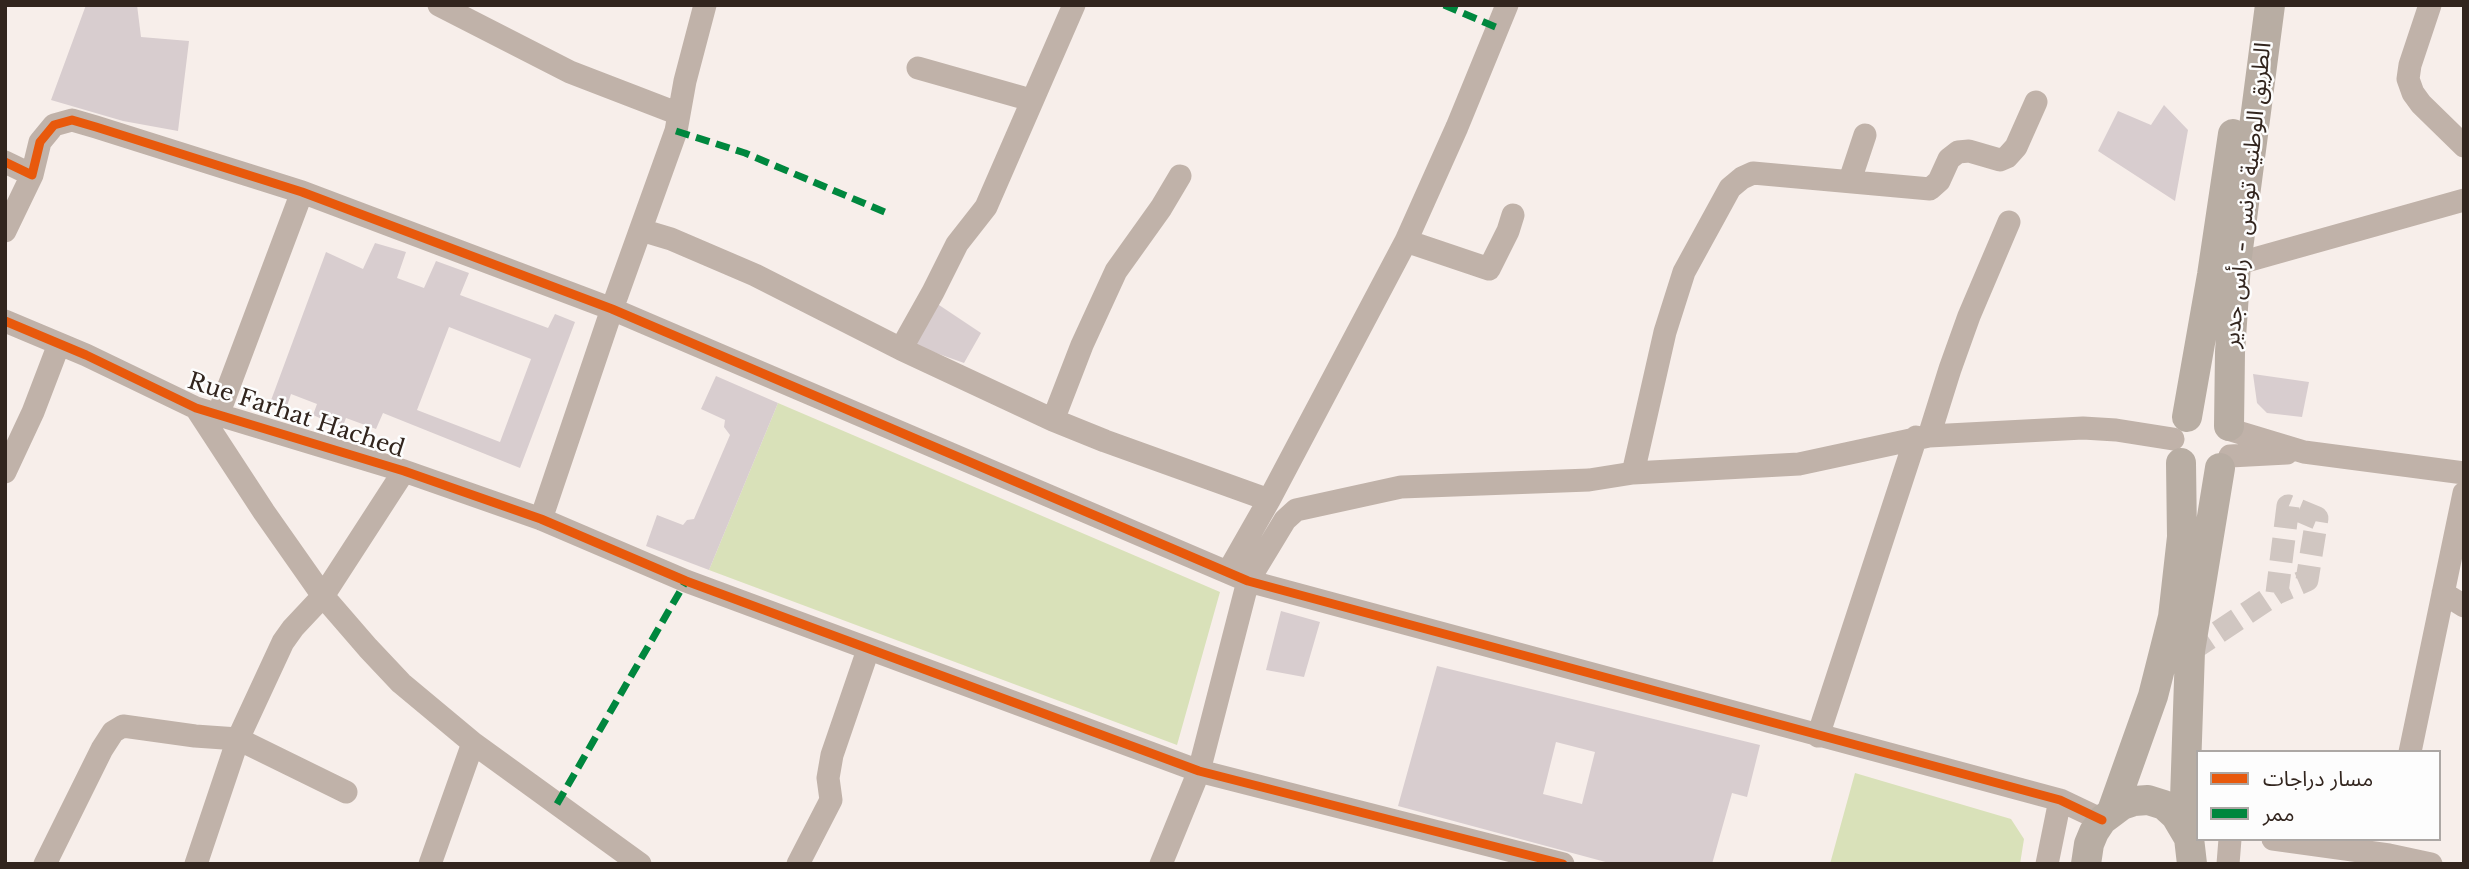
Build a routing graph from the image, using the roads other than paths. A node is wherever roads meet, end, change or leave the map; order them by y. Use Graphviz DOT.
graph roads {
  1 [pos="439,5"];
  2 [pos="705,5"];
  3 [pos="1074,5"];
  4 [pos="1507,5"];
  5 [pos="2252,5"];
  6 [pos="2270,5"];
  7 [pos="2430,5"];
  8 [pos="918,68"];
  9 [pos="1031,100"];
  10 [pos="2036,102"];
  11 [pos="678,114"];
  12 [pos="1866,135"];
  13 [pos="2464,146"];
  14 [pos="5,162"];
  15 [pos="32,175"];
  16 [pos="1180,176"];
  17 [pos="1850,180"];
  18 [pos="302,192"];
  19 [pos="2464,200"];
  20 [pos="1514,215"];
  21 [pos="2009,222"];
  22 [pos="641,230"];
  23 [pos="5,231"];
  24 [pos="1406,242"];
  25 [pos="2236,264"];
  26 [pos="612,309"];
  27 [pos="5,321"];
  28 [pos="60,344"];
  29 [pos="901,349"];
  30 [pos="196,408"];
  31 [pos="218,415"];
  32 [pos="1053,420"];
  33 [pos="1922,436"];
  34 [pos="2180,440"];
  35 [pos="2228,445"];
  36 [pos="404,471"];
  37 [pos="5,472"];
  38 [pos="1633,473"];
  39 [pos="2464,473"];
  40 [pos="2464,494"];
  41 [pos="1269,500"];
  42 [pos="541,519"];
  43 [pos="1238,576"];
  44 [pos="2443,593"];
  45 [pos="323,596"];
  46 [pos="2464,606"];
  47 [pos="868,650"];
  48 [pos="1818,736"];
  49 [pos="238,739"];
  50 [pos="473,743"];
  51 [pos="2410,750"];
  52 [pos="1199,771"];
  53 [pos="346,792"];
  54 [pos="2060,800"];
  55 [pos="2107,816"];
  56 [pos="2191,841"];
  57 [pos="2230,841"];
  58 [pos="2278,841"];
  59 [pos="2390,847"];
  60 [pos="2312,854"];
  61 [pos="45,864"];
  62 [pos="196,864"];
  63 [pos="430,864"];
  64 [pos="640,864"];
  65 [pos="798,864"];
  66 [pos="1161,864"];
  67 [pos="1563,864"];
  68 [pos="2047,864"];
  69 [pos="2086,864"];
  70 [pos="2228,864"];
  71 [pos="2431,864"];
  1 -- 11 [label="street"];
  2 -- 11 [label="street"];
  3 -- 9 [label="street"];
  4 -- 24 [label="street"];
  5 -- 34 [label="main road, الطريق الوطنية تونس - رأس جدير"];
  6 -- 25 [label="main road, الطريق الوطنية تونس - رأس جدير"];
  7 -- 13 [label="street"];
  8 -- 9 [label="street"];
  9 -- 29 [label="street"];
  10 -- 17 [label="street"];
  11 -- 22 [label="street"];
  12 -- 17 [label="street"];
  14 -- 15 [label="street"];
  15 -- 18 [label="street"];
  15 -- 23 [label="street"];
  16 -- 32 [label="street"];
  17 -- 38 [label="street"];
  18 -- 26 [label="street"];
  18 -- 31 [label="street"];
  19 -- 25 [label="street"];
  20 -- 24 [label="street"];
  21 -- 33 [label="street"];
  22 -- 26 [label="street"];
  22 -- 29 [label="street"];
  24 -- 41 [label="street"];
  25 -- 35 [label="main road, الطريق الوطنية تونس - رأس جدير"];
  26 -- 42 [label="street"];
  26 -- 43 [label="street"];
  27 -- 28 [label="street, Rue Farhat Hached"];
  28 -- 30 [label="street, Rue Farhat Hached"];
  28 -- 37 [label="street"];
  29 -- 32 [label="street"];
  30 -- 31 [label="street, Rue Farhat Hached"];
  30 -- 45 [label="street"];
  31 -- 36 [label="street, Rue Farhat Hached"];
  32 -- 41 [label="street"];
  33 -- 34 [label="street"];
  33 -- 38 [label="street"];
  33 -- 48 [label="street"];
  34 -- 35 [label="main road"];
  34 -- 35 [label="main road"];
  34 -- 55 [label="main road, الطريق الوطنية تونس - رأس جدير"];
  35 -- 39 [label="street"];
  35 -- 56 [label="main road, الطريق الوطنية تونس - رأس جدير"];
  36 -- 42 [label="street, Rue Farhat Hached"];
  36 -- 45 [label="street"];
  38 -- 43 [label="street"];
  40 -- 44 [label="street"];
  41 -- 43 [label="street"];
  42 -- 47 [label="street, Rue Farhat Hached"];
  43 -- 48 [label="street"];
  43 -- 52 [label="street"];
  44 -- 46 [label="street"];
  44 -- 51 [label="street"];
  45 -- 49 [label="street"];
  45 -- 50 [label="street"];
  47 -- 52 [label="street, Rue Farhat Hached"];
  47 -- 65 [label="street"];
  48 -- 54 [label="street"];
  49 -- 53 [label="street"];
  49 -- 61 [label="street"];
  49 -- 62 [label="street"];
  50 -- 63 [label="street"];
  50 -- 64 [label="street"];
  52 -- 66 [label="street"];
  52 -- 67 [label="street, Rue Farhat Hached"];
  54 -- 55 [label="street"];
  54 -- 68 [label="street"];
  55 -- 56 [label="main road"];
  55 -- 69 [label="main road, الطريق الوطنية تونس - رأس جدير"];
  57 -- 70 [label="street"];
  58 -- 60 [label="street"];
  59 -- 60 [label="street"];
  59 -- 71 [label="street"];
}
